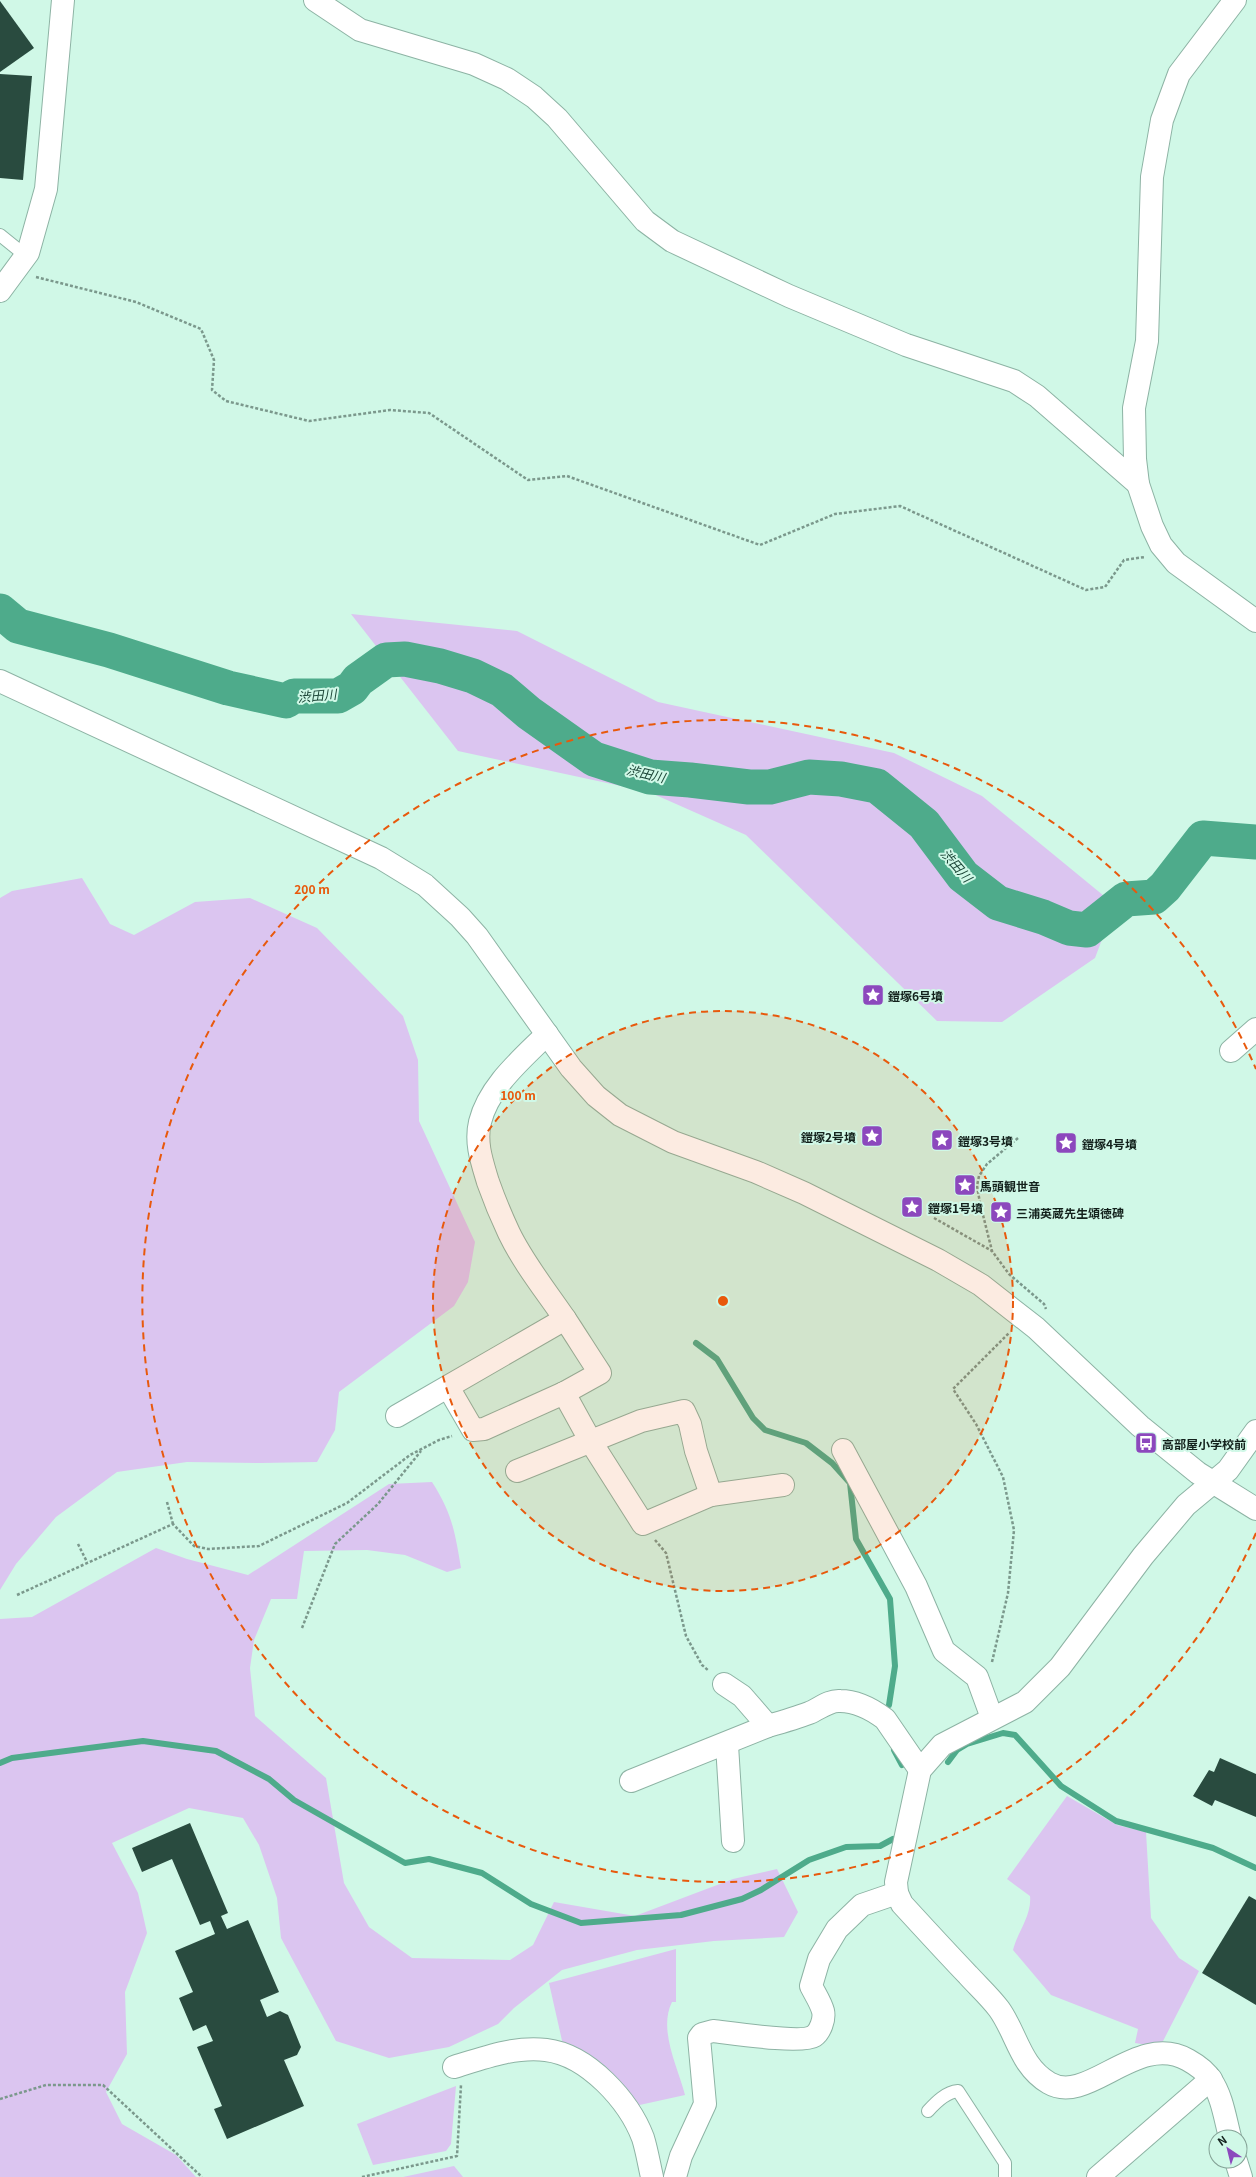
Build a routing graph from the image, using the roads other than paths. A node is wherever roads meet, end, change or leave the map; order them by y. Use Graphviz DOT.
graph roads {
  1 [pos="63,0"];
  2 [pos="315,0"];
  3 [pos="1227,2"];
  4 [pos="0,235"];
  5 [pos="21,264"];
  6 [pos="0,291"];
  7 [pos="1138,484"];
  8 [pos="1256,621"];
  9 [pos="0,681"];
  10 [pos="1249,1027"];
  11 [pos="547,1034"];
  12 [pos="1231,1051"];
  13 [pos="565,1318"];
  14 [pos="448,1386"];
  15 [pos="564,1393"];
  16 [pos="397,1416"];
  17 [pos="1256,1430"];
  18 [pos="591,1442"];
  19 [pos="843,1450"];
  20 [pos="517,1471"];
  21 [pos="1214,1483"];
  22 [pos="783,1485"];
  23 [pos="710,1495"];
  24 [pos="1256,1509"];
  25 [pos="724,1684"];
  26 [pos="992,1718"];
  27 [pos="768,1726"];
  28 [pos="726,1744"];
  29 [pos="920,1770"];
  30 [pos="631,1781"];
  31 [pos="732,1841"];
  32 [pos="897,1892"];
  33 [pos="458,2066"];
  34 [pos="1211,2079"];
  35 [pos="928,2112"];
  36 [pos="1228,2129"];
  37 [pos="652,2177"];
  38 [pos="675,2177"];
  39 [pos="1005,2177"];
  40 [pos="1098,2177"];
  1 -- 5 [label="street"];
  2 -- 7 [label="street"];
  3 -- 7 [label="street"];
  4 -- 5 [label="lane"];
  5 -- 6 [label="street"];
  7 -- 8 [label="street"];
  9 -- 11 [label="street"];
  10 -- 12 [label="street"];
  11 -- 13 [label="street"];
  11 -- 21 [label="street"];
  13 -- 14 [label="street"];
  13 -- 15 [label="street"];
  14 -- 15 [label="street"];
  14 -- 16 [label="street"];
  15 -- 18 [label="street"];
  17 -- 21 [label="street"];
  18 -- 20 [label="street"];
  18 -- 23 [label="street"];
  18 -- 23 [label="street"];
  19 -- 26 [label="street"];
  21 -- 24 [label="street"];
  21 -- 26 [label="street"];
  22 -- 23 [label="street"];
  25 -- 27 [label="street"];
  26 -- 29 [label="street"];
  27 -- 28 [label="street"];
  27 -- 29 [label="street"];
  28 -- 30 [label="street"];
  28 -- 31 [label="street"];
  29 -- 32 [label="street"];
  32 -- 34 [label="street"];
  32 -- 38 [label="street"];
  33 -- 37 [label="street"];
  34 -- 36 [label="street"];
  34 -- 40 [label="street"];
  35 -- 39 [label="lane"];
}
